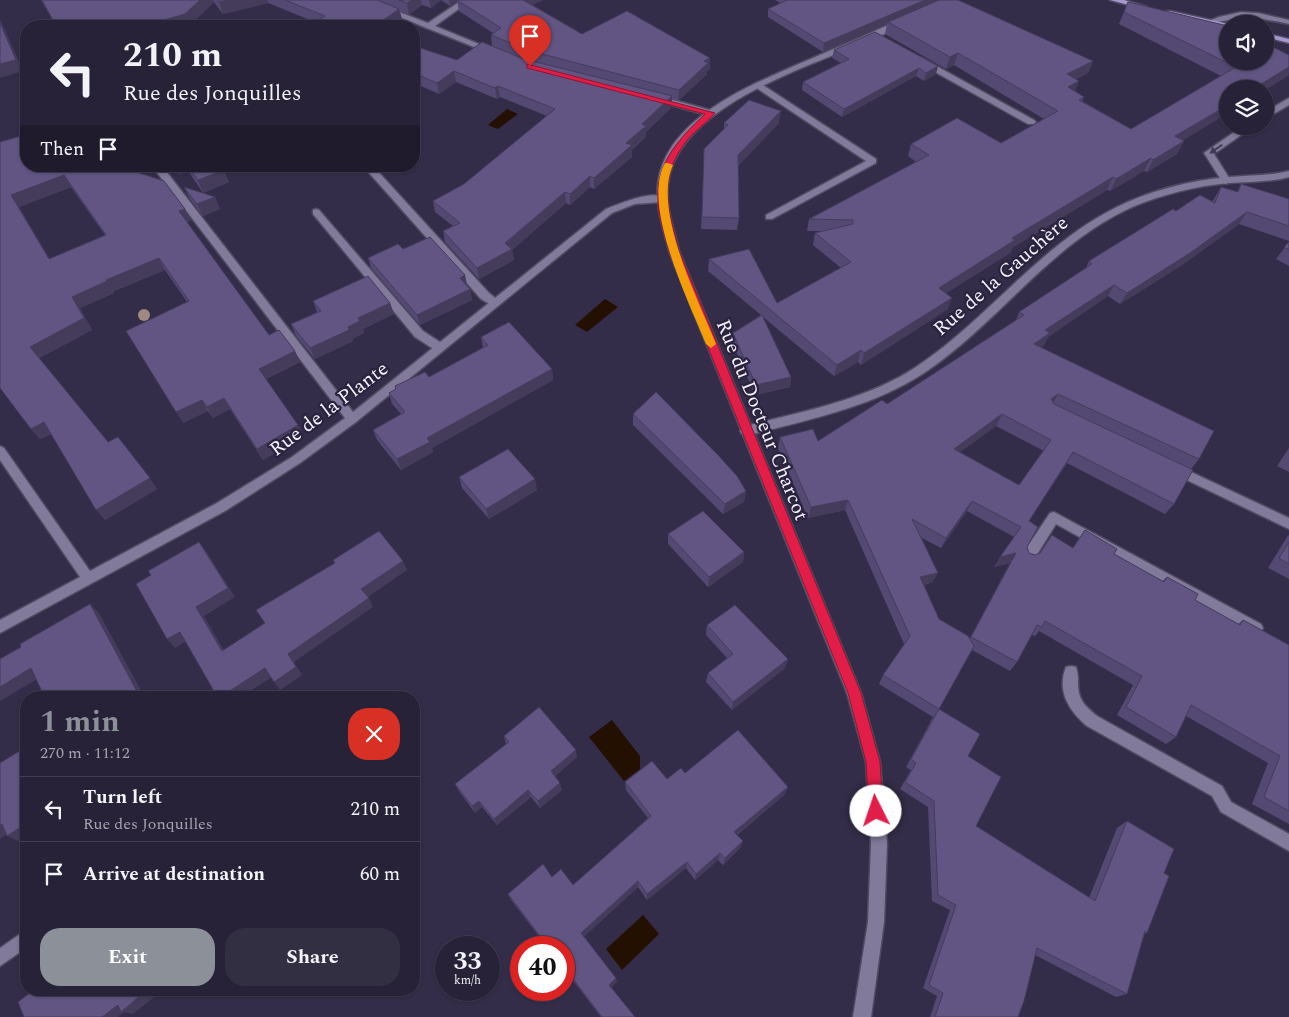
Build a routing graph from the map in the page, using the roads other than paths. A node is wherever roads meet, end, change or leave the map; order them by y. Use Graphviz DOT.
graph roads {
  1 [pos="361,0"];
  2 [pos="465,0"];
  3 [pos="1114,0"];
  4 [pos="1152,9"];
  5 [pos="1162,11"];
  6 [pos="910,19"];
  7 [pos="414,20"];
  8 [pos="420,22"];
  9 [pos="1210,22"];
  10 [pos="1289,22"];
  11 [pos="1219,24"];
  12 [pos="430,26"];
  13 [pos="1274,37"];
  14 [pos="1289,41"];
  15 [pos="502,55"];
  16 [pos="915,57"];
  17 [pos="758,85"];
  18 [pos="646,95"];
  19 [pos="1289,101"];
  20 [pos="1274,110"];
  21 [pos="711,113"];
  22 [pos="1031,122"];
  23 [pos="1236,135"];
  24 [pos="162,172"];
  25 [pos="373,172"];
  26 [pos="1289,174"];
  27 [pos="1226,181"];
  28 [pos="662,199"];
  29 [pos="316,212"];
  30 [pos="768,216"];
  31 [pos="494,302"];
  32 [pos="439,346"];
  33 [pos="352,418"];
  34 [pos="746,430"];
  35 [pos="0,451"];
  36 [pos="1160,462"];
  37 [pos="1289,524"];
  38 [pos="1028,557"];
  39 [pos="88,579"];
  40 [pos="0,627"];
  41 [pos="1266,634"];
  42 [pos="1071,672"];
  43 [pos="1289,843"];
  44 [pos="20,943"];
  45 [pos="0,958"];
  46 [pos="862,1017"];
  1 -- 7 [label="street"];
  2 -- 12 [label="street"];
  3 -- 4 [label="main road"];
  5 -- 9 [label="main road"];
  6 -- 17 [label="street, Rue du Docteur Charcot"];
  8 -- 12 [label="street"];
  9 -- 10 [label="street"];
  9 -- 11 [label="main road"];
  12 -- 15 [label="street"];
  13 -- 14 [label="main road"];
  16 -- 22 [label="street"];
  17 -- 21 [label="street, Rue du Docteur Charcot"];
  17 -- 30 [label="street"];
  18 -- 21 [label="street"];
  19 -- 20 [label="street"];
  21 -- 28 [label="street, Rue du Docteur Charcot"];
  23 -- 27 [label="street, one-way"];
  24 -- 33 [label="street"];
  25 -- 31 [label="street"];
  26 -- 27 [label="street, Rue de la Gauchère"];
  27 -- 34 [label="street, Rue de la Gauchère"];
  28 -- 31 [label="street, Rue de la Plante"];
  28 -- 34 [label="street, Rue du Docteur Charcot"];
  29 -- 32 [label="street"];
  31 -- 32 [label="street, Rue de la Plante"];
  32 -- 33 [label="street, Rue de la Plante"];
  33 -- 39 [label="street, Rue de la Plante"];
  34 -- 46 [label="street, Rue du Docteur Charcot"];
  35 -- 39 [label="street"];
  36 -- 37 [label="street"];
  38 -- 41 [label="street"];
  39 -- 40 [label="street, Rue de la Plante"];
  42 -- 43 [label="street"];
  44 -- 45 [label="street"];
}
